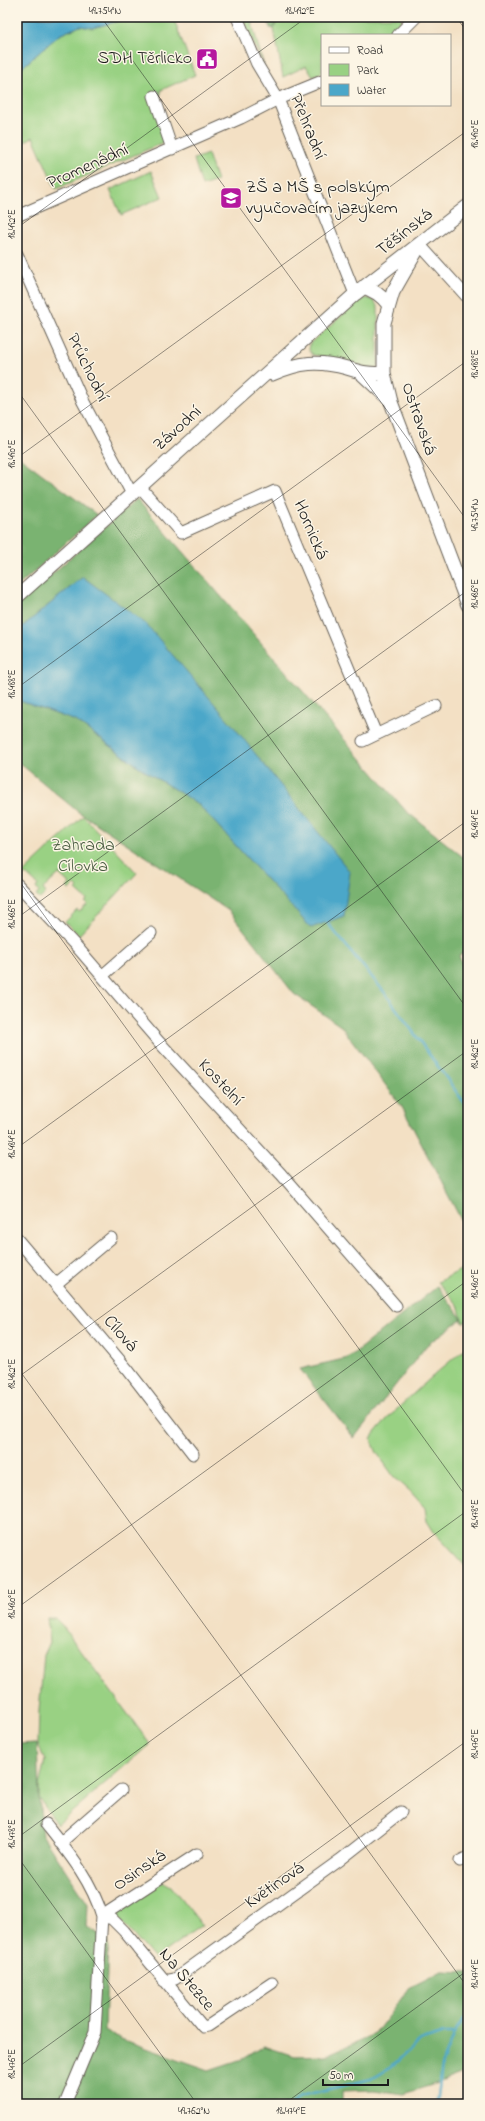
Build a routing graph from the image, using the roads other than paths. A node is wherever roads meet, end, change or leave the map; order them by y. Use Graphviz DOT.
graph roads {
  1 [pos="237,17"];
  2 [pos="416,17"];
  3 [pos="399,34"];
  4 [pos="321,81"];
  5 [pos="154,96"];
  6 [pos="278,99"];
  7 [pos="172,149"];
  8 [pos="468,206"];
  9 [pos="17,216"];
  10 [pos="420,245"];
  11 [pos="17,254"];
  12 [pos="359,291"];
  13 [pos="468,298"];
  14 [pos="388,304"];
  15 [pos="308,338"];
  16 [pos="310,362"];
  17 [pos="359,372"];
  18 [pos="384,373"];
  19 [pos="263,378"];
  20 [pos="392,402"];
  21 [pos="136,491"];
  22 [pos="17,597"];
  23 [pos="468,605"];
  24 [pos="436,706"];
  25 [pos="376,734"];
  26 [pos="363,741"];
  27 [pos="17,884"];
  28 [pos="151,933"];
  29 [pos="102,976"];
  30 [pos="111,1238"];
  31 [pos="17,1239"];
  32 [pos="56,1284"];
  33 [pos="396,1306"];
  34 [pos="194,1454"];
  35 [pos="121,1790"];
  36 [pos="401,1812"];
  37 [pos="46,1824"];
  38 [pos="60,1843"];
  39 [pos="197,1854"];
  40 [pos="102,1916"];
  41 [pos="164,1981"];
  42 [pos="272,1983"];
  43 [pos="65,2104"];
  1 -- 6 [label="street, Přehradní"];
  2 -- 3 [label="street"];
  4 -- 6 [label="street, Promenádní"];
  5 -- 7 [label="street"];
  6 -- 7 [label="street, Promenádní"];
  6 -- 12 [label="street, Přehradní"];
  7 -- 9 [label="street, Promenádní"];
  8 -- 10 [label="main road, Těšínská"];
  10 -- 12 [label="main road, Těšínská"];
  10 -- 13 [label="street"];
  10 -- 14 [label="main road, Ostravská"];
  11 -- 21 [label="street, Průchodní"];
  12 -- 14 [label="main road"];
  12 -- 15 [label="main road, Závodní"];
  14 -- 18 [label="main road, Ostravská"];
  15 -- 16 [label="main road"];
  15 -- 19 [label="main road, Závodní"];
  16 -- 17 [label="main road"];
  16 -- 19 [label="main road"];
  17 -- 18 [label="main road"];
  17 -- 20 [label="main road"];
  18 -- 20 [label="main road, Ostravská"];
  19 -- 21 [label="main road, Závodní"];
  20 -- 23 [label="main road, Ostravská"];
  21 -- 22 [label="main road, Závodní"];
  21 -- 25 [label="street, Hornická"];
  24 -- 25 [label="street"];
  25 -- 26 [label="street"];
  27 -- 29 [label="street, Kostelní"];
  28 -- 29 [label="street"];
  29 -- 33 [label="street, Kostelní"];
  30 -- 32 [label="street"];
  31 -- 32 [label="street, Cílová"];
  32 -- 34 [label="street, Cílová"];
  35 -- 38 [label="street"];
  36 -- 41 [label="street, Květinová"];
  37 -- 38 [label="street"];
  38 -- 40 [label="street"];
  39 -- 40 [label="street, Osinská"];
  40 -- 41 [label="street, Na Stezce"];
  40 -- 43 [label="street"];
  41 -- 42 [label="street, Na Stezce"];
}
